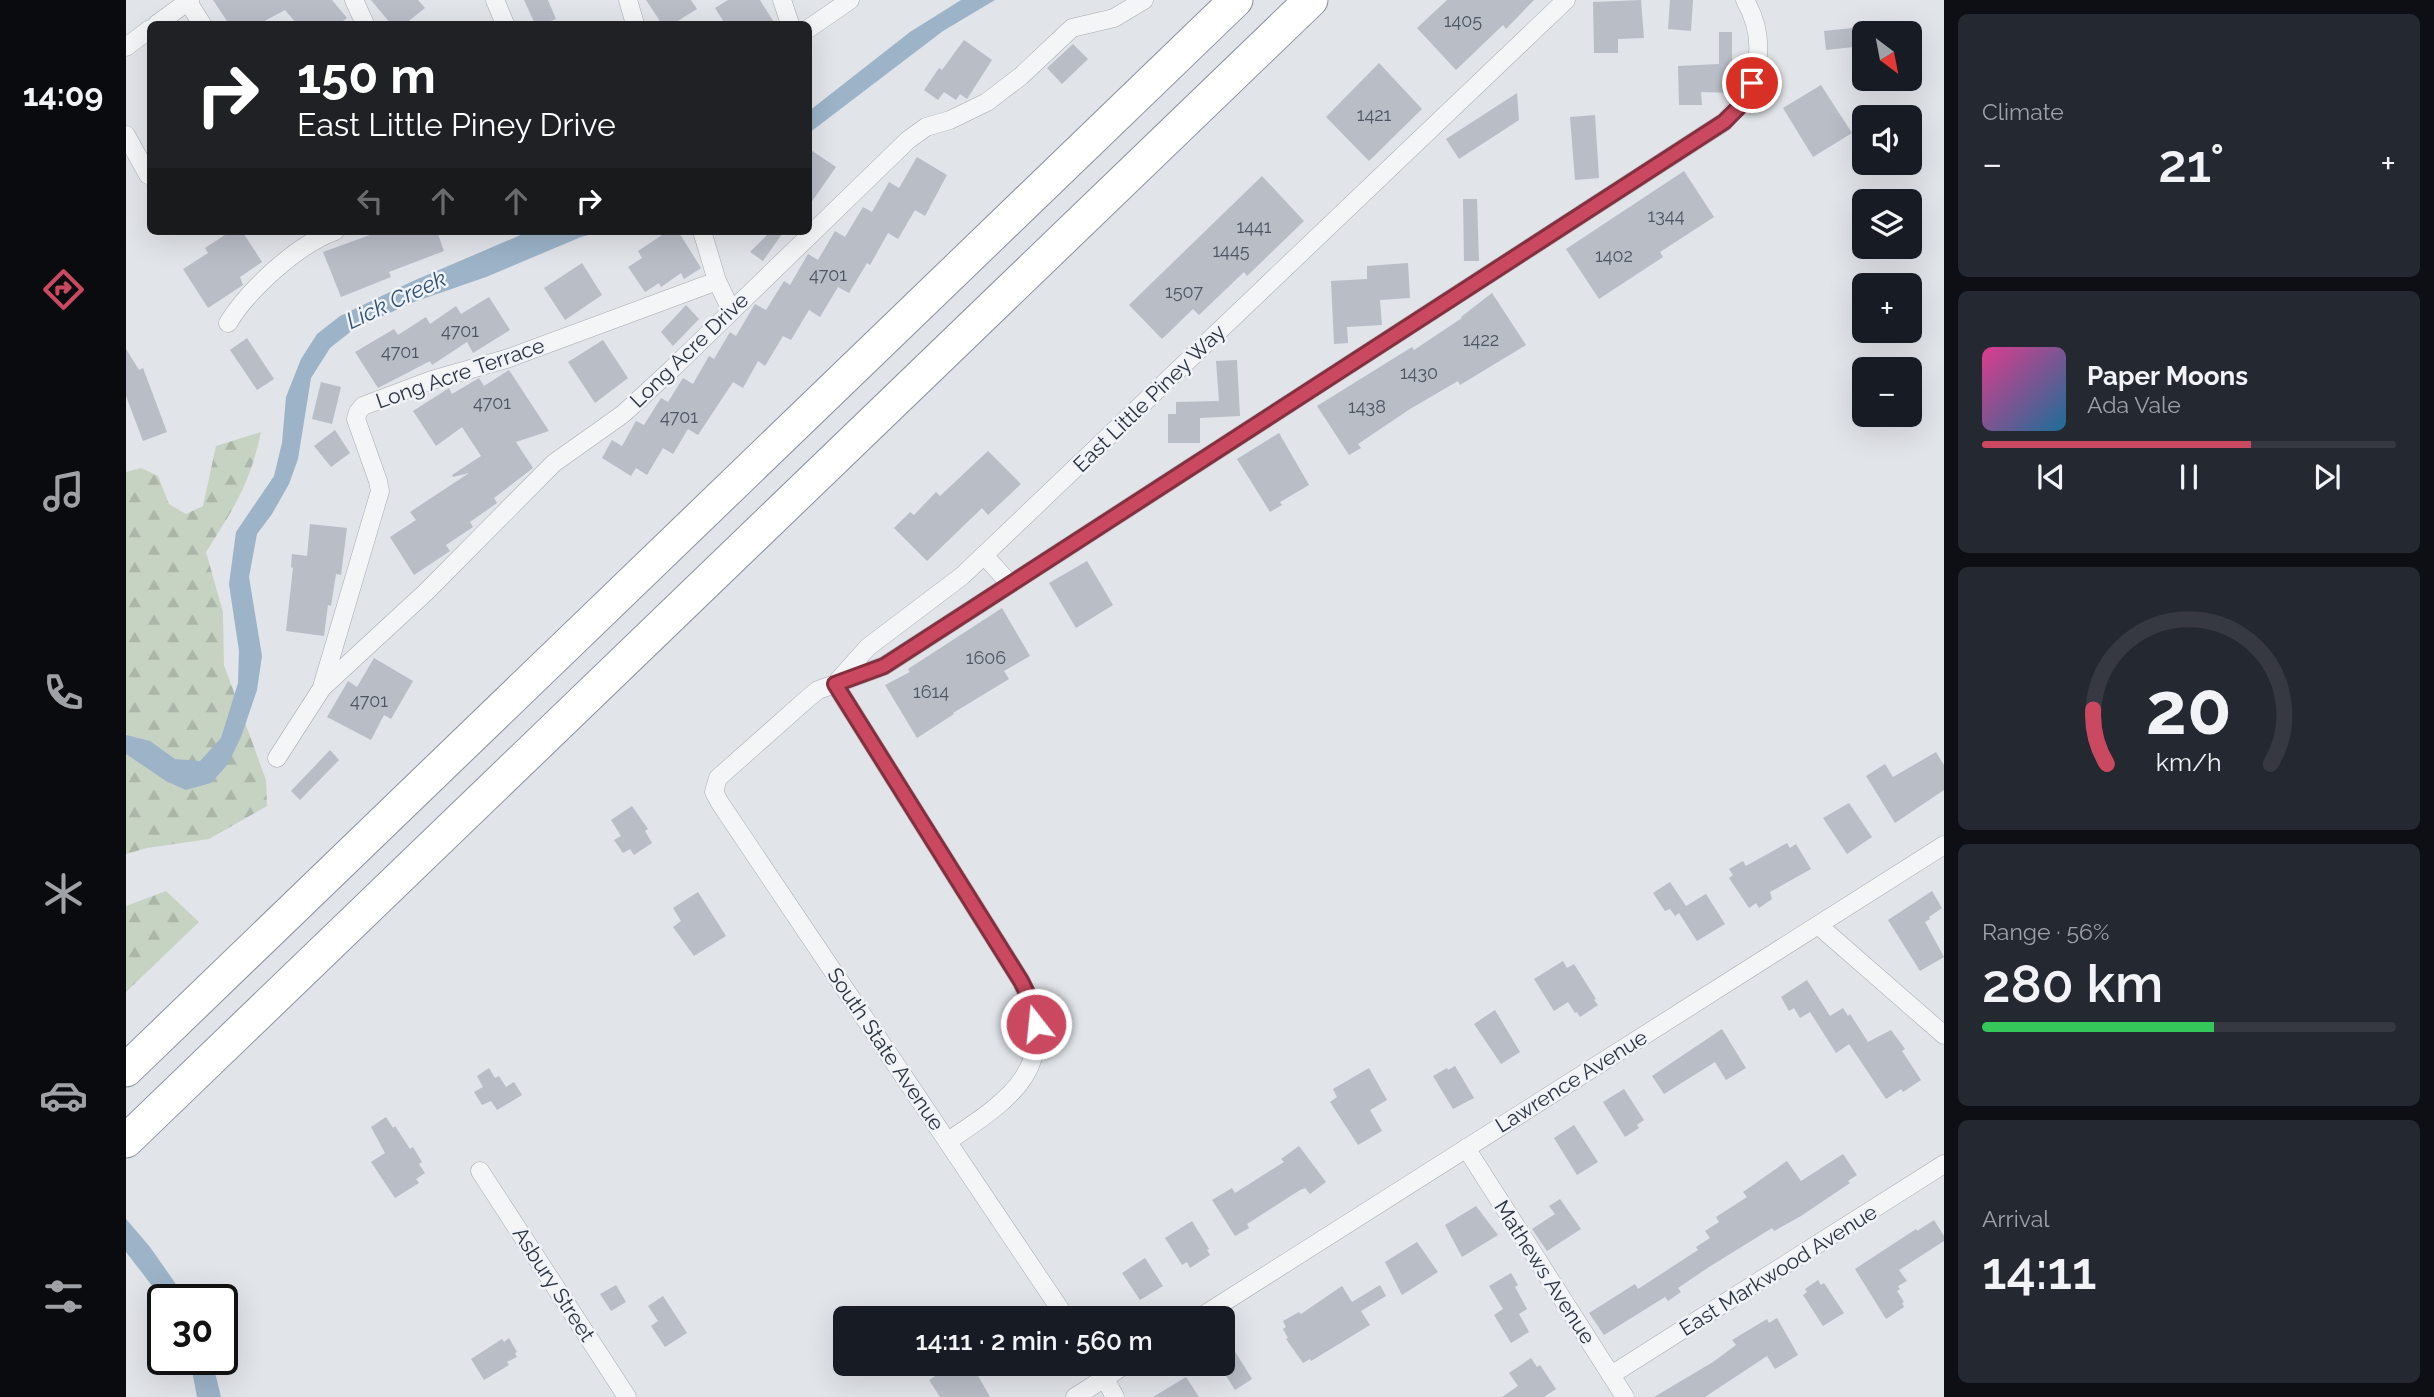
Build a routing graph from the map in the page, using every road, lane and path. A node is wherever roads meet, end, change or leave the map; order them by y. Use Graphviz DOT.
graph roads {
  1 [pos="354,0"];
  2 [pos="495,0"];
  3 [pos="628,0"];
  4 [pos="782,0"];
  5 [pos="850,0"];
  6 [pos="1144,0"];
  7 [pos="1236,0"];
  8 [pos="1311,0"];
  9 [pos="1566,0"];
  10 [pos="1745,0"];
  11 [pos="189,1"];
  12 [pos="161,21"];
  13 [pos="200,21"];
  14 [pos="364,21"];
  15 [pos="504,21"];
  16 [pos="634,21"];
  17 [pos="789,21"];
  18 [pos="812,26"];
  19 [pos="147,31"];
  20 [pos="126,47"];
  21 [pos="126,135"];
  22 [pos="147,173"];
  23 [pos="812,232"];
  24 [pos="326,235"];
  25 [pos="703,235"];
  26 [pos="809,235"];
  27 [pos="718,281"];
  28 [pos="731,310"];
  29 [pos="228,323"];
  30 [pos="984,555"];
  31 [pos="1010,584"];
  32 [pos="835,684"];
  33 [pos="322,688"];
  34 [pos="277,758"];
  35 [pos="718,778"];
  36 [pos="1944,845"];
  37 [pos="1818,925"];
  38 [pos="1944,1035"];
  39 [pos="126,1070"];
  40 [pos="132,1135"];
  41 [pos="948,1141"];
  42 [pos="1466,1148"];
  43 [pos="1944,1164"];
  44 [pos="480,1171"];
  45 [pos="1058,1306"];
  46 [pos="1218,1306"];
  47 [pos="1095,1376"];
  48 [pos="1103,1376"];
  49 [pos="1611,1376"];
  50 [pos="627,1397"];
  51 [pos="1075,1397"];
  52 [pos="1115,1397"];
  53 [pos="1625,1397"];
  1 -- 14 [label="street"];
  2 -- 15 [label="street"];
  3 -- 16 [label="street"];
  4 -- 17 [label="street"];
  5 -- 18 [label="street"];
  6 -- 23 [label="street, Long Acre Drive"];
  7 -- 39 [label="highway"];
  8 -- 40 [label="highway"];
  9 -- 30 [label="street, East Little Piney Way"];
  10 -- 31 [label="street"];
  11 -- 12 [label="street"];
  11 -- 13 [label="street"];
  19 -- 20 [label="street"];
  21 -- 22 [label="street"];
  24 -- 29 [label="street"];
  25 -- 27 [label="street"];
  26 -- 28 [label="street, Long Acre Drive"];
  27 -- 28 [label="street"];
  27 -- 33 [label="street, Long Acre Terrace"];
  28 -- 33 [label="street, Long Acre Drive"];
  30 -- 31 [label="street"];
  30 -- 32 [label="street, East Little Piney Way"];
  31 -- 32 [label="street"];
  32 -- 35 [label="street, East Little Piney Way"];
  32 -- 41 [label="street"];
  33 -- 34 [label="street, Long Acre Drive"];
  35 -- 41 [label="street, South State Avenue"];
  36 -- 37 [label="street, Lawrence Avenue"];
  37 -- 38 [label="street"];
  37 -- 42 [label="street, Lawrence Avenue"];
  41 -- 45 [label="street, South State Avenue"];
  42 -- 46 [label="street, Lawrence Avenue"];
  42 -- 49 [label="street, Mathews Avenue"];
  43 -- 49 [label="street, East Markwood Avenue"];
  44 -- 50 [label="street, Asbury Street"];
  47 -- 51 [label="street"];
  48 -- 52 [label="street"];
  49 -- 53 [label="street, Mathews Avenue"];
}
